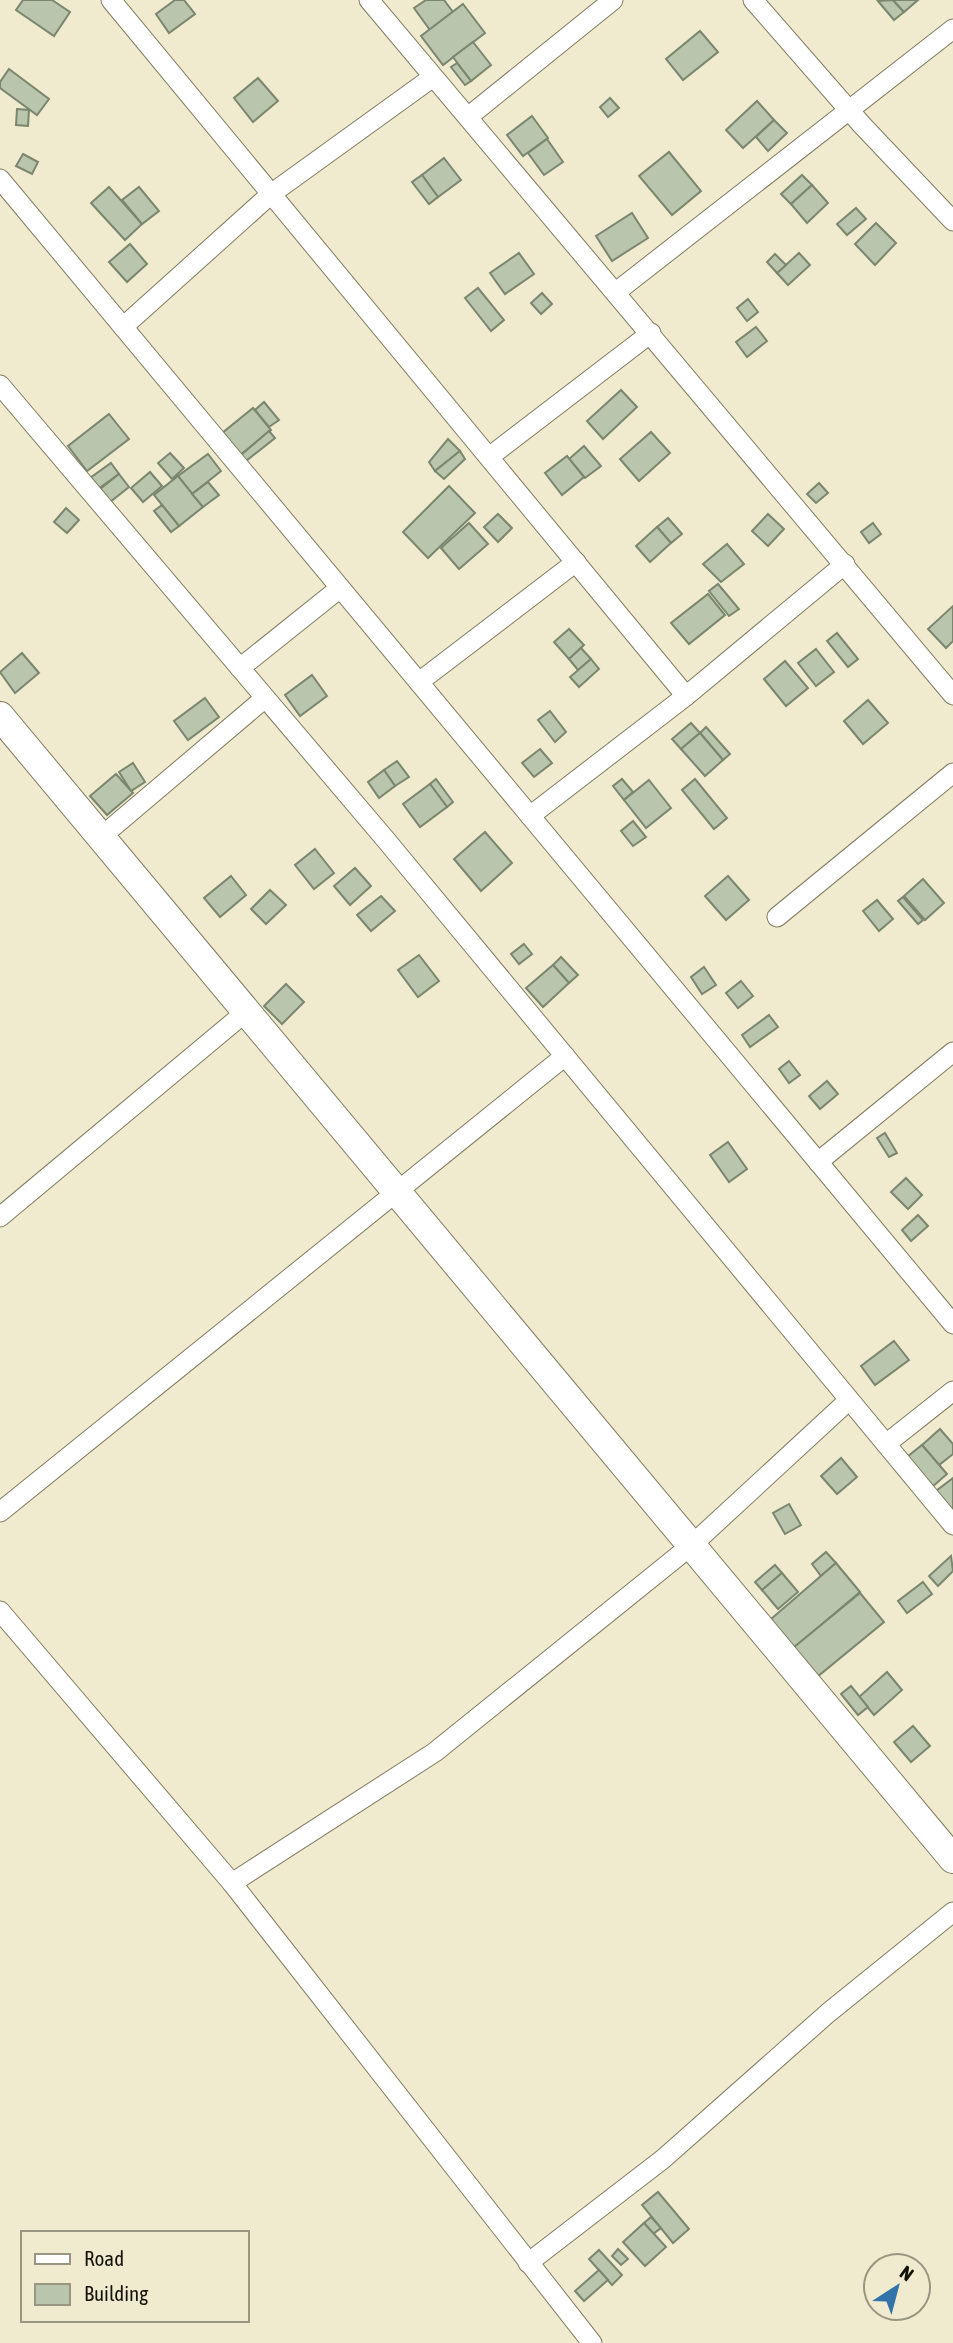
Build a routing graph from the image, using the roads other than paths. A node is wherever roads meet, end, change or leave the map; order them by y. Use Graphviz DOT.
graph roads {
  1 [pos="111,0"];
  2 [pos="369,0"];
  3 [pos="614,0"];
  4 [pos="753,0"];
  5 [pos="953,29"];
  6 [pos="433,77"];
  7 [pos="848,109"];
  8 [pos="468,117"];
  9 [pos="0,179"];
  10 [pos="271,194"];
  11 [pos="953,222"];
  12 [pos="616,292"];
  13 [pos="122,327"];
  14 [pos="651,333"];
  15 [pos="0,385"];
  16 [pos="489,457"];
  17 [pos="576,562"];
  18 [pos="845,564"];
  19 [pos="340,588"];
  20 [pos="240,668"];
  21 [pos="419,682"];
  22 [pos="953,695"];
  23 [pos="686,696"];
  24 [pos="265,698"];
  25 [pos="0,716"];
  26 [pos="953,774"];
  27 [pos="530,816"];
  28 [pos="101,836"];
  29 [pos="777,917"];
  30 [pos="247,1011"];
  31 [pos="953,1052"];
  32 [pos="565,1056"];
  33 [pos="818,1162"];
  34 [pos="397,1191"];
  35 [pos="0,1217"];
  36 [pos="953,1324"];
  37 [pos="953,1391"];
  38 [pos="849,1400"];
  39 [pos="886,1444"];
  40 [pos="0,1512"];
  41 [pos="953,1525"];
  42 [pos="693,1544"];
  43 [pos="0,1611"];
  44 [pos="953,1859"];
  45 [pos="232,1883"];
  46 [pos="953,1912"];
  47 [pos="528,2263"];
  48 [pos="592,2343"];
  1 -- 10 [label="street"];
  2 -- 6 [label="street"];
  3 -- 8 [label="street"];
  4 -- 7 [label="street"];
  5 -- 7 [label="street"];
  6 -- 8 [label="street"];
  6 -- 10 [label="street"];
  7 -- 11 [label="street"];
  7 -- 12 [label="street"];
  8 -- 12 [label="street"];
  9 -- 13 [label="street"];
  10 -- 13 [label="street"];
  10 -- 16 [label="street"];
  12 -- 14 [label="street"];
  13 -- 19 [label="street"];
  14 -- 16 [label="street"];
  14 -- 18 [label="street"];
  15 -- 20 [label="street"];
  16 -- 17 [label="street"];
  17 -- 21 [label="street"];
  17 -- 23 [label="street"];
  18 -- 22 [label="street"];
  18 -- 23 [label="street"];
  19 -- 20 [label="street"];
  19 -- 21 [label="street"];
  20 -- 24 [label="street"];
  21 -- 27 [label="street"];
  23 -- 27 [label="street"];
  24 -- 28 [label="street"];
  24 -- 32 [label="street"];
  25 -- 28 [label="street"];
  26 -- 29 [label="street"];
  27 -- 33 [label="street"];
  28 -- 30 [label="street"];
  30 -- 34 [label="street"];
  30 -- 35 [label="street"];
  31 -- 33 [label="street"];
  32 -- 34 [label="street"];
  32 -- 38 [label="street"];
  33 -- 36 [label="street"];
  34 -- 40 [label="street"];
  34 -- 42 [label="street"];
  37 -- 39 [label="street"];
  38 -- 39 [label="street"];
  38 -- 42 [label="street"];
  39 -- 41 [label="street"];
  42 -- 44 [label="street"];
  42 -- 45 [label="street"];
  43 -- 45 [label="street"];
  45 -- 47 [label="street"];
  46 -- 47 [label="street"];
  47 -- 48 [label="street"];
}
